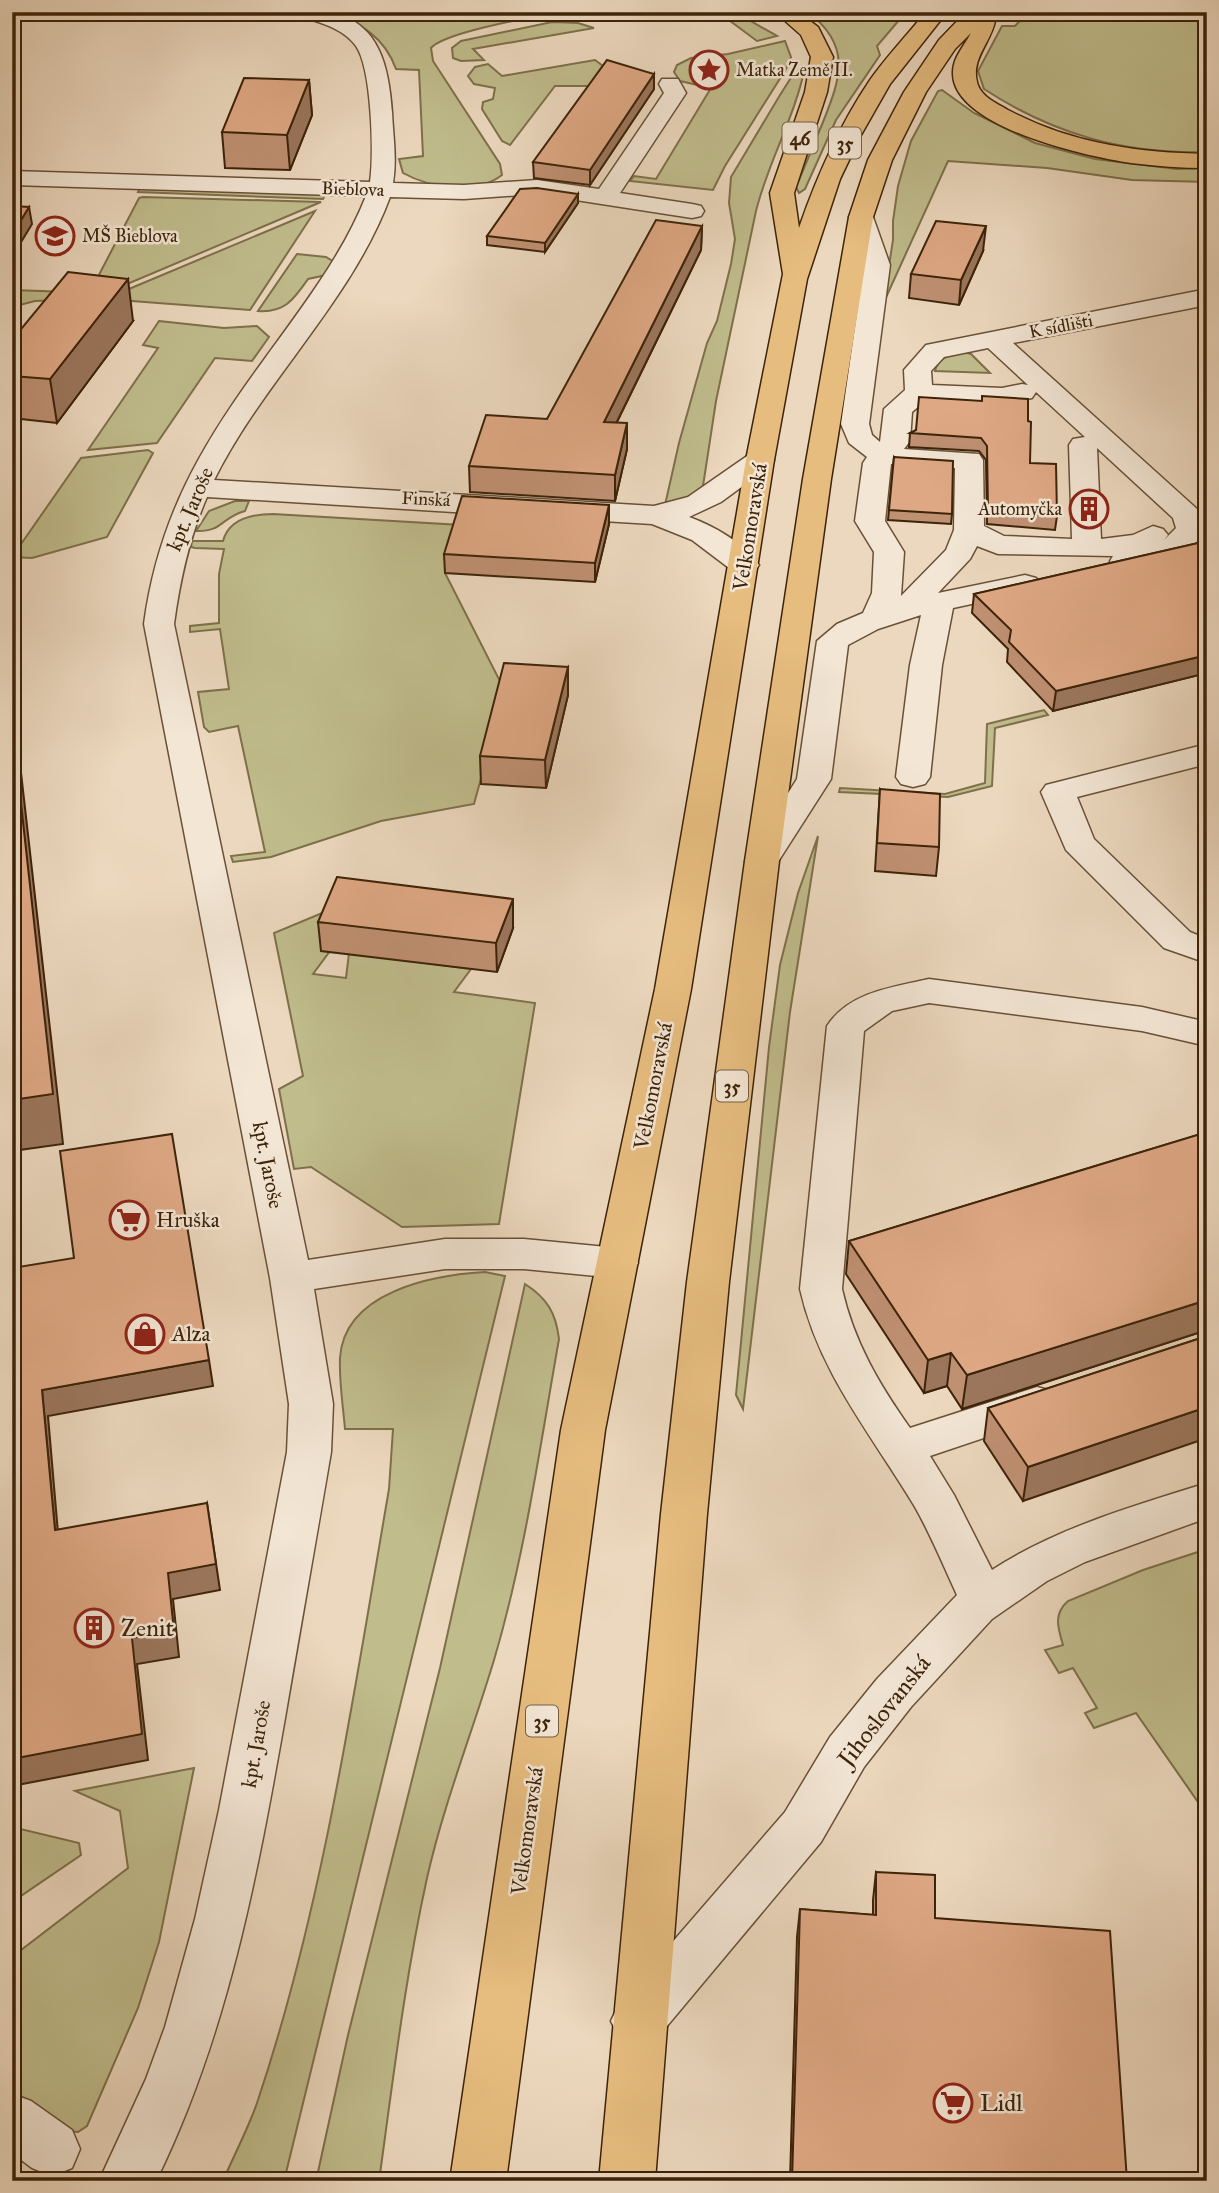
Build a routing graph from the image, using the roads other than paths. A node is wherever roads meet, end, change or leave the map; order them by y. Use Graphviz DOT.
graph roads {
  1 [pos="306,12"];
  2 [pos="785,12"];
  3 [pos="963,18"];
  4 [pos="670,84"];
  5 [pos="1207,161"];
  6 [pos="12,178"];
  7 [pos="380,189"];
  8 [pos="606,196"];
  9 [pos="692,211"];
  10 [pos="861,218"];
  11 [pos="794,279"];
  12 [pos="1207,297"];
  13 [pos="981,342"];
  14 [pos="1022,392"];
  15 [pos="919,393"];
  16 [pos="1083,445"];
  17 [pos="883,455"];
  18 [pos="760,460"];
  19 [pos="198,488"];
  20 [pos="654,515"];
  21 [pos="969,530"];
  22 [pos="1087,548"];
  23 [pos="744,565"];
  24 [pos="939,603"];
  25 [pos="889,616"];
  26 [pos="1207,754"];
  27 [pos="913,777"];
  28 [pos="762,861"];
  29 [pos="1207,952"];
  30 [pos="1207,1034"];
  31 [pos="617,1263"];
  32 [pos="291,1278"];
  33 [pos="1079,1390"];
  34 [pos="900,1449"];
  35 [pos="1207,1500"];
  36 [pos="983,1601"];
  37 [pos="638,2021"];
  38 [pos="127,2181"];
  39 [pos="478,2181"];
  40 [pos="626,2181"];
  1 -- 7 [label="street"];
  2 -- 11 [label="main road, 46"];
  3 -- 5 [label="main road"];
  3 -- 10 [label="main road, 35"];
  3 -- 11 [label="main road, Velkomoravská / 35"];
  4 -- 8 [label="street"];
  6 -- 7 [label="street, Bieblova"];
  7 -- 8 [label="street, Bieblova"];
  7 -- 19 [label="street, kpt. Jaroše"];
  8 -- 9 [label="street, Bieblova"];
  10 -- 17 [label="street"];
  10 -- 28 [label="main road, 35"];
  11 -- 18 [label="main road, Velkomoravská / 35"];
  12 -- 13 [label="street, K sídlišti"];
  13 -- 14 [label="street"];
  13 -- 15 [label="street"];
  13 -- 24 [label="street, K sídlišti"];
  14 -- 15 [label="street"];
  14 -- 16 [label="street"];
  15 -- 17 [label="street"];
  16 -- 22 [label="street"];
  16 -- 22 [label="street"];
  17 -- 21 [label="street"];
  17 -- 25 [label="street"];
  18 -- 20 [label="street, Finská"];
  18 -- 23 [label="main road, Velkomoravská / 35"];
  19 -- 20 [label="street, Finská"];
  19 -- 32 [label="street, kpt. Jaroše"];
  20 -- 23 [label="street, Finská"];
  21 -- 22 [label="street"];
  21 -- 25 [label="street"];
  23 -- 31 [label="main road, Velkomoravská / 35"];
  24 -- 25 [label="street"];
  24 -- 27 [label="street"];
  25 -- 28 [label="street"];
  26 -- 29 [label="street"];
  28 -- 37 [label="main road, 35"];
  30 -- 34 [label="street"];
  31 -- 32 [label="street"];
  31 -- 39 [label="main road, Velkomoravská / 35"];
  32 -- 38 [label="street, kpt. Jaroše"];
  33 -- 34 [label="street"];
  34 -- 36 [label="street"];
  35 -- 36 [label="street, Jihoslovanská"];
  36 -- 37 [label="street, Jihoslovanská"];
  37 -- 40 [label="main road, 35"];
}
